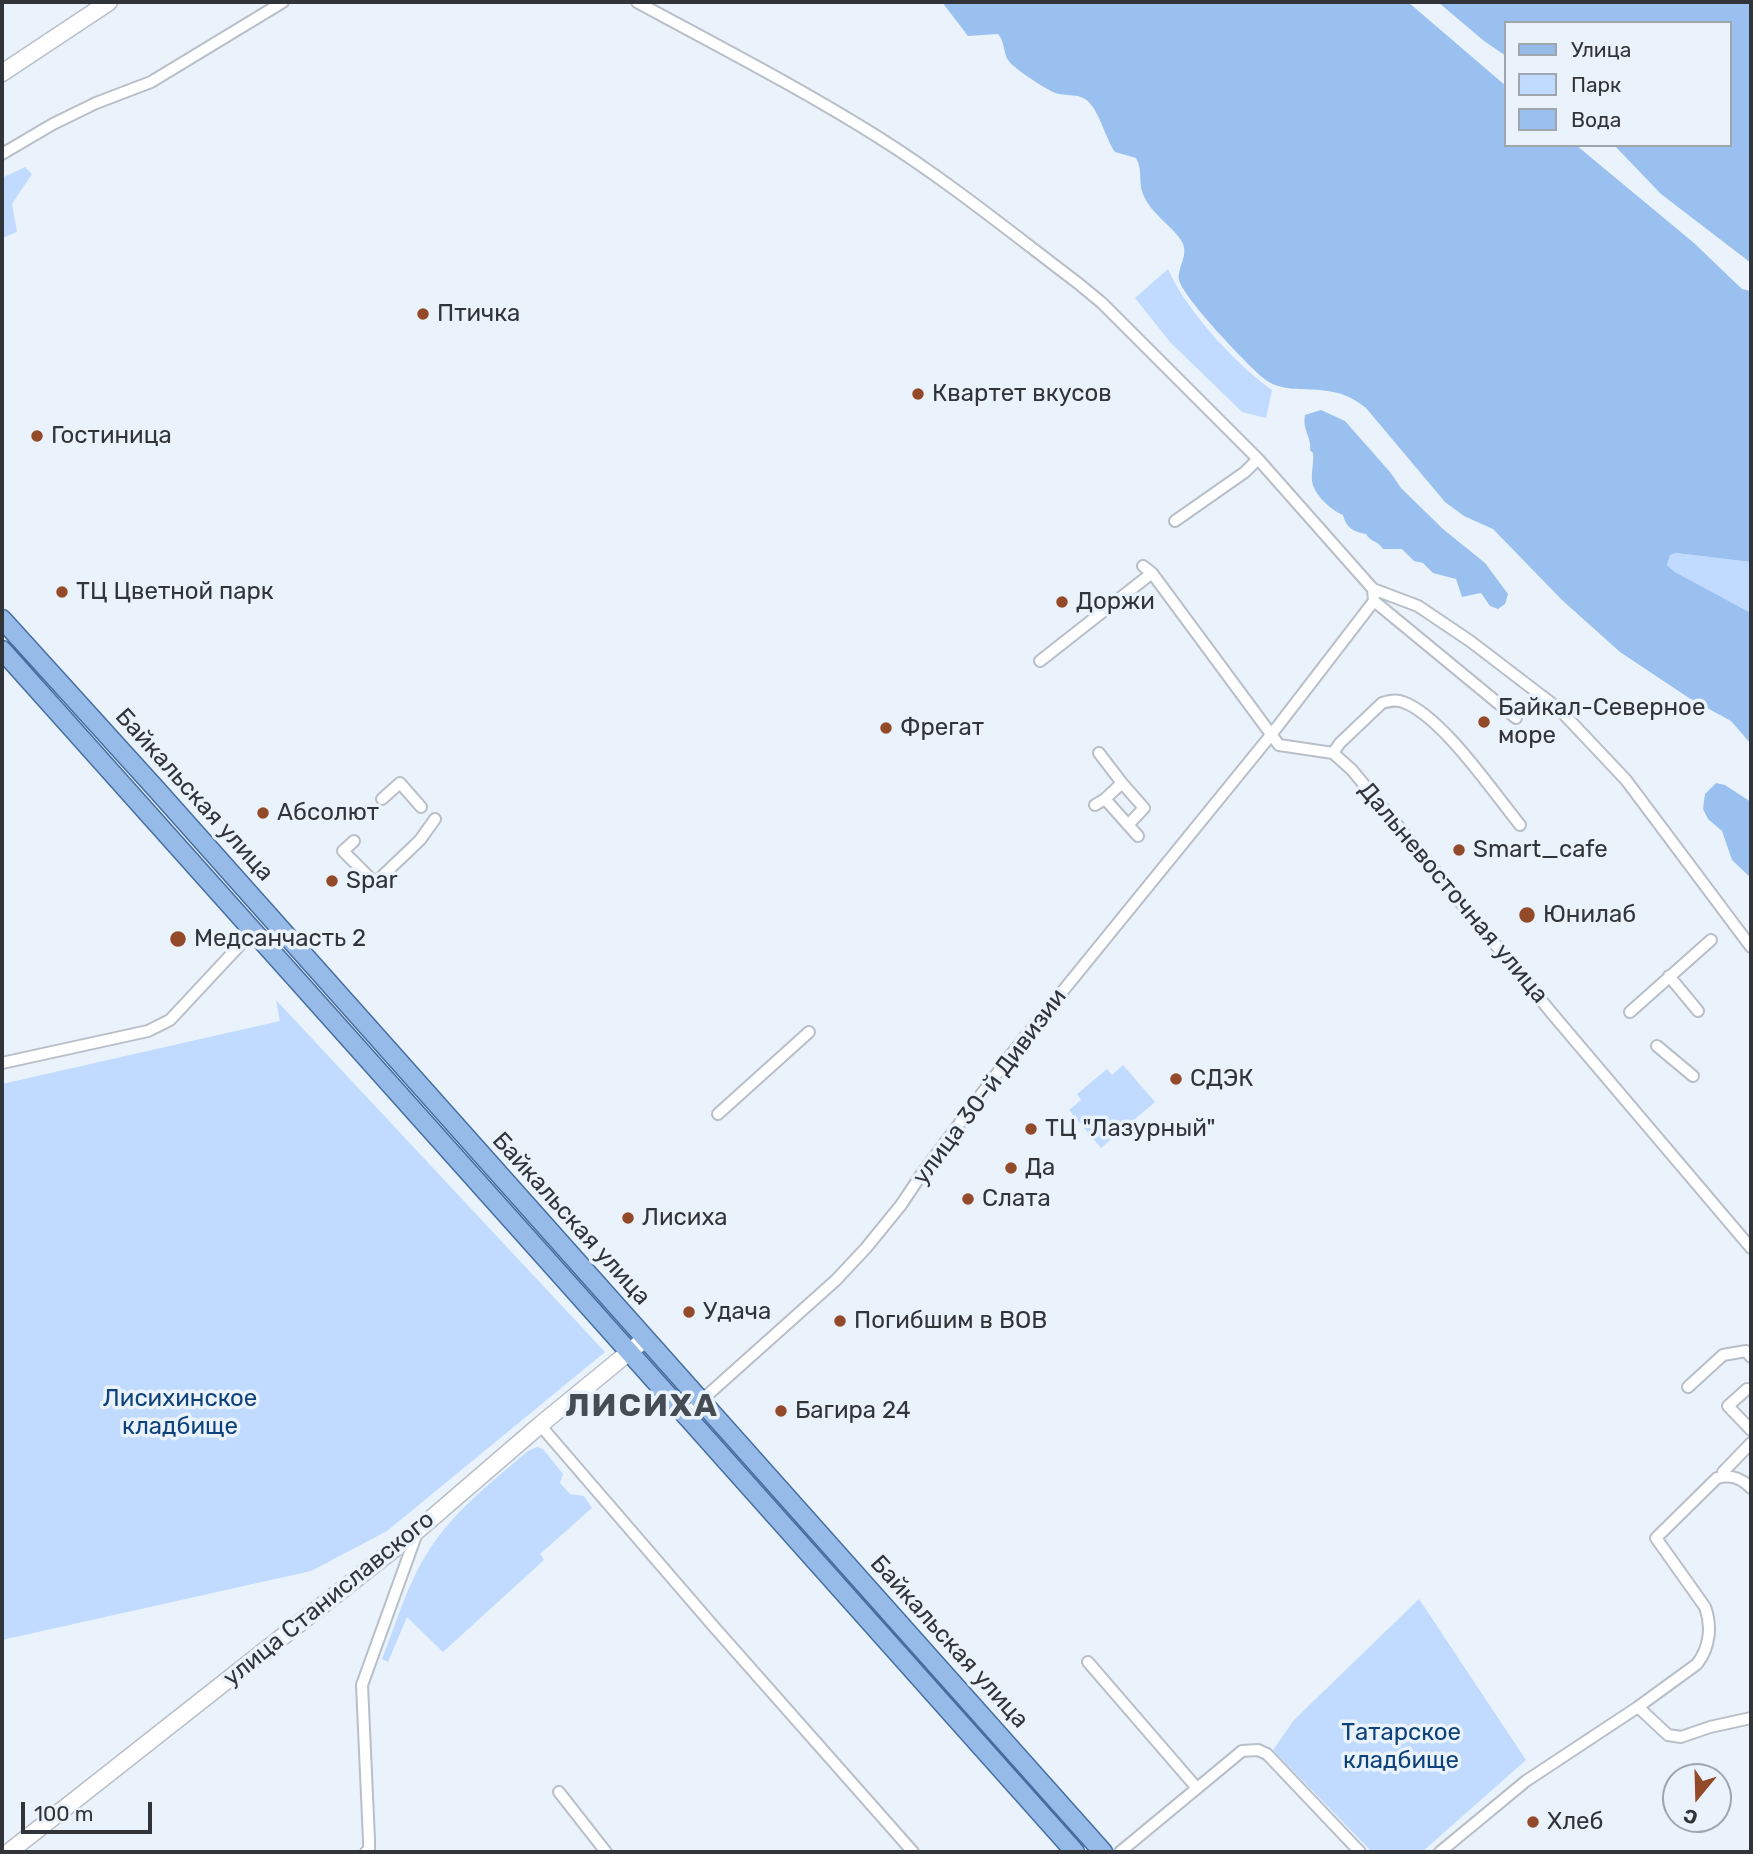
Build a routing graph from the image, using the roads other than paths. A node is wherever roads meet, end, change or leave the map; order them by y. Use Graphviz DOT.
graph roads {
  1 [pos="110,2"];
  2 [pos="282,2"];
  3 [pos="638,2"];
  4 [pos="2,73"];
  5 [pos="2,154"];
  6 [pos="1258,459"];
  7 [pos="1175,521"];
  8 [pos="1373,589"];
  9 [pos="1374,601"];
  10 [pos="2,619"];
  11 [pos="2,650"];
  12 [pos="1040,662"];
  13 [pos="1516,718"];
  14 [pos="1271,735"];
  15 [pos="1099,753"];
  16 [pos="1334,753"];
  17 [pos="1122,783"];
  18 [pos="382,799"];
  19 [pos="421,807"];
  20 [pos="435,819"];
  21 [pos="1128,825"];
  22 [pos="1520,825"];
  23 [pos="1138,836"];
  24 [pos="354,841"];
  25 [pos="254,929"];
  26 [pos="1710,940"];
  27 [pos="1751,947"];
  28 [pos="1669,976"];
  29 [pos="1698,1011"];
  30 [pos="1630,1012"];
  31 [pos="809,1032"];
  32 [pos="1657,1046"];
  33 [pos="2,1063"];
  34 [pos="1693,1076"];
  35 [pos="718,1114"];
  36 [pos="1751,1248"];
  37 [pos="645,1339"];
  38 [pos="628,1353"];
  39 [pos="1743,1357"];
  40 [pos="1688,1387"];
  41 [pos="1747,1388"];
  42 [pos="701,1400"];
  43 [pos="684,1416"];
  44 [pos="540,1425"];
  45 [pos="1751,1430"];
  46 [pos="1751,1443"];
  47 [pos="1723,1472"];
  48 [pos="1751,1488"];
  49 [pos="418,1530"];
  50 [pos="1088,1662"];
  51 [pos="1638,1707"];
  52 [pos="1751,1718"];
  53 [pos="1196,1787"];
  54 [pos="559,1793"];
  55 [pos="369,1851"];
  56 [pos="9,1852"];
  57 [pos="606,1852"];
  58 [pos="913,1852"];
  59 [pos="1075,1852"];
  60 [pos="1103,1852"];
  61 [pos="1120,1852"];
  62 [pos="1360,1852"];
  63 [pos="1440,1852"];
  1 -- 4 [label="main road"];
  2 -- 5 [label="street"];
  3 -- 6 [label="street"];
  6 -- 7 [label="street"];
  6 -- 8 [label="street"];
  8 -- 9 [label="street"];
  8 -- 27 [label="street"];
  9 -- 13 [label="street"];
  9 -- 14 [label="street, улица 30-й Дивизии"];
  10 -- 37 [label="main road, Байкальская улица"];
  11 -- 25 [label="main road, Байкальская улица"];
  12 -- 14 [label="street"];
  14 -- 16 [label="street"];
  14 -- 42 [label="street, улица 30-й Дивизии"];
  15 -- 17 [label="street"];
  16 -- 22 [label="street"];
  16 -- 36 [label="street, Дальневосточная улица"];
  17 -- 21 [label="street"];
  17 -- 21 [label="street"];
  18 -- 19 [label="street"];
  20 -- 24 [label="street"];
  21 -- 23 [label="street"];
  25 -- 33 [label="street"];
  25 -- 38 [label="main road, Байкальская улица"];
  26 -- 28 [label="street"];
  28 -- 29 [label="street"];
  28 -- 30 [label="street"];
  31 -- 35 [label="street"];
  32 -- 34 [label="street"];
  37 -- 38 [label="main road, улица Станиславского"];
  37 -- 42 [label="main road, Байкальская улица"];
  38 -- 43 [label="main road, Байкальская улица"];
  38 -- 44 [label="main road, улица Станиславского"];
  39 -- 40 [label="street"];
  41 -- 45 [label="street"];
  42 -- 43 [label="street, улица 30-й Дивизии"];
  42 -- 60 [label="main road, Байкальская улица"];
  43 -- 59 [label="main road, Байкальская улица"];
  44 -- 49 [label="main road, улица Станиславского"];
  44 -- 58 [label="street"];
  46 -- 47 [label="street"];
  48 -- 51 [label="street"];
  49 -- 55 [label="street"];
  49 -- 56 [label="main road, улица Станиславского"];
  50 -- 53 [label="street"];
  51 -- 52 [label="street"];
  51 -- 63 [label="street"];
  53 -- 61 [label="street"];
  53 -- 62 [label="street"];
  54 -- 57 [label="street"];
}
